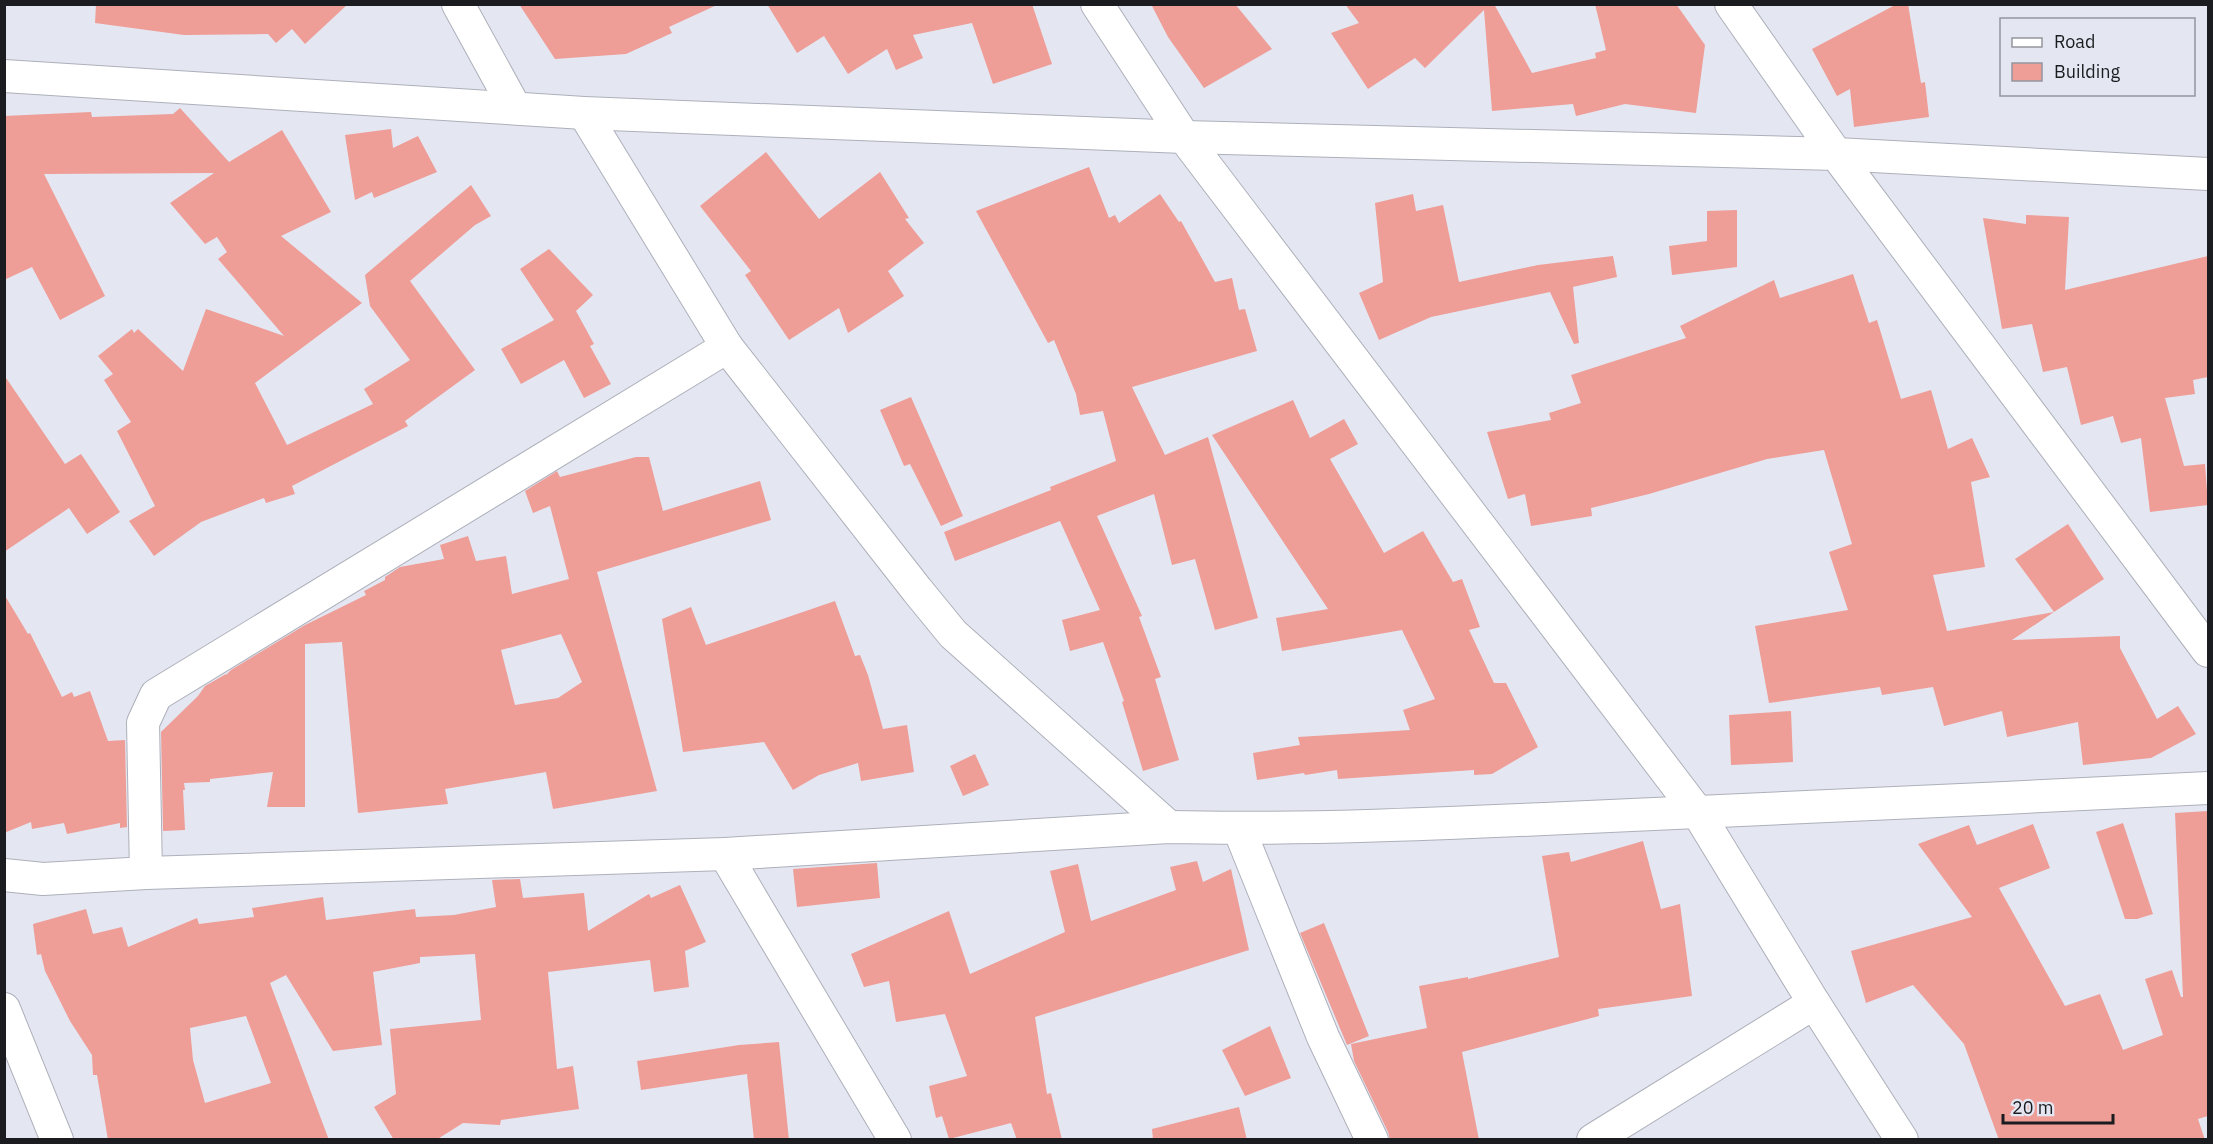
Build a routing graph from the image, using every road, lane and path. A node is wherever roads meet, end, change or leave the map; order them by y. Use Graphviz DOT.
graph roads {
  1 [pos="458,4"];
  2 [pos="1097,4"];
  3 [pos="1731,4"];
  4 [pos="4,75"];
  5 [pos="515,108"];
  6 [pos="584,113"];
  7 [pos="1184,137"];
  8 [pos="1836,154"];
  9 [pos="2208,174"];
  10 [pos="727,347"];
  11 [pos="2208,651"];
  12 [pos="2208,788"];
  13 [pos="1698,813"];
  14 [pos="1169,827"];
  15 [pos="1239,829"];
  16 [pos="724,854"];
  17 [pos="146,873"];
  18 [pos="4,875"];
  19 [pos="1814,1003"];
  20 [pos="4,1009"];
  21 [pos="57,1140"];
  22 [pos="895,1140"];
  23 [pos="1372,1140"];
  24 [pos="1593,1140"];
  25 [pos="1902,1140"];
  1 -- 5 [label="street"];
  2 -- 7 [label="street"];
  3 -- 8 [label="street"];
  4 -- 5 [label="street"];
  5 -- 6 [label="street"];
  6 -- 7 [label="street"];
  6 -- 10 [label="street"];
  7 -- 8 [label="street"];
  7 -- 13 [label="street"];
  8 -- 9 [label="street"];
  8 -- 11 [label="street"];
  10 -- 14 [label="street"];
  10 -- 17 [label="street"];
  12 -- 13 [label="street"];
  13 -- 15 [label="street"];
  13 -- 19 [label="street"];
  14 -- 15 [label="street"];
  14 -- 16 [label="street"];
  15 -- 23 [label="street"];
  16 -- 17 [label="street"];
  16 -- 22 [label="street"];
  17 -- 18 [label="street"];
  19 -- 24 [label="street"];
  19 -- 25 [label="street"];
  20 -- 21 [label="street"];
}
